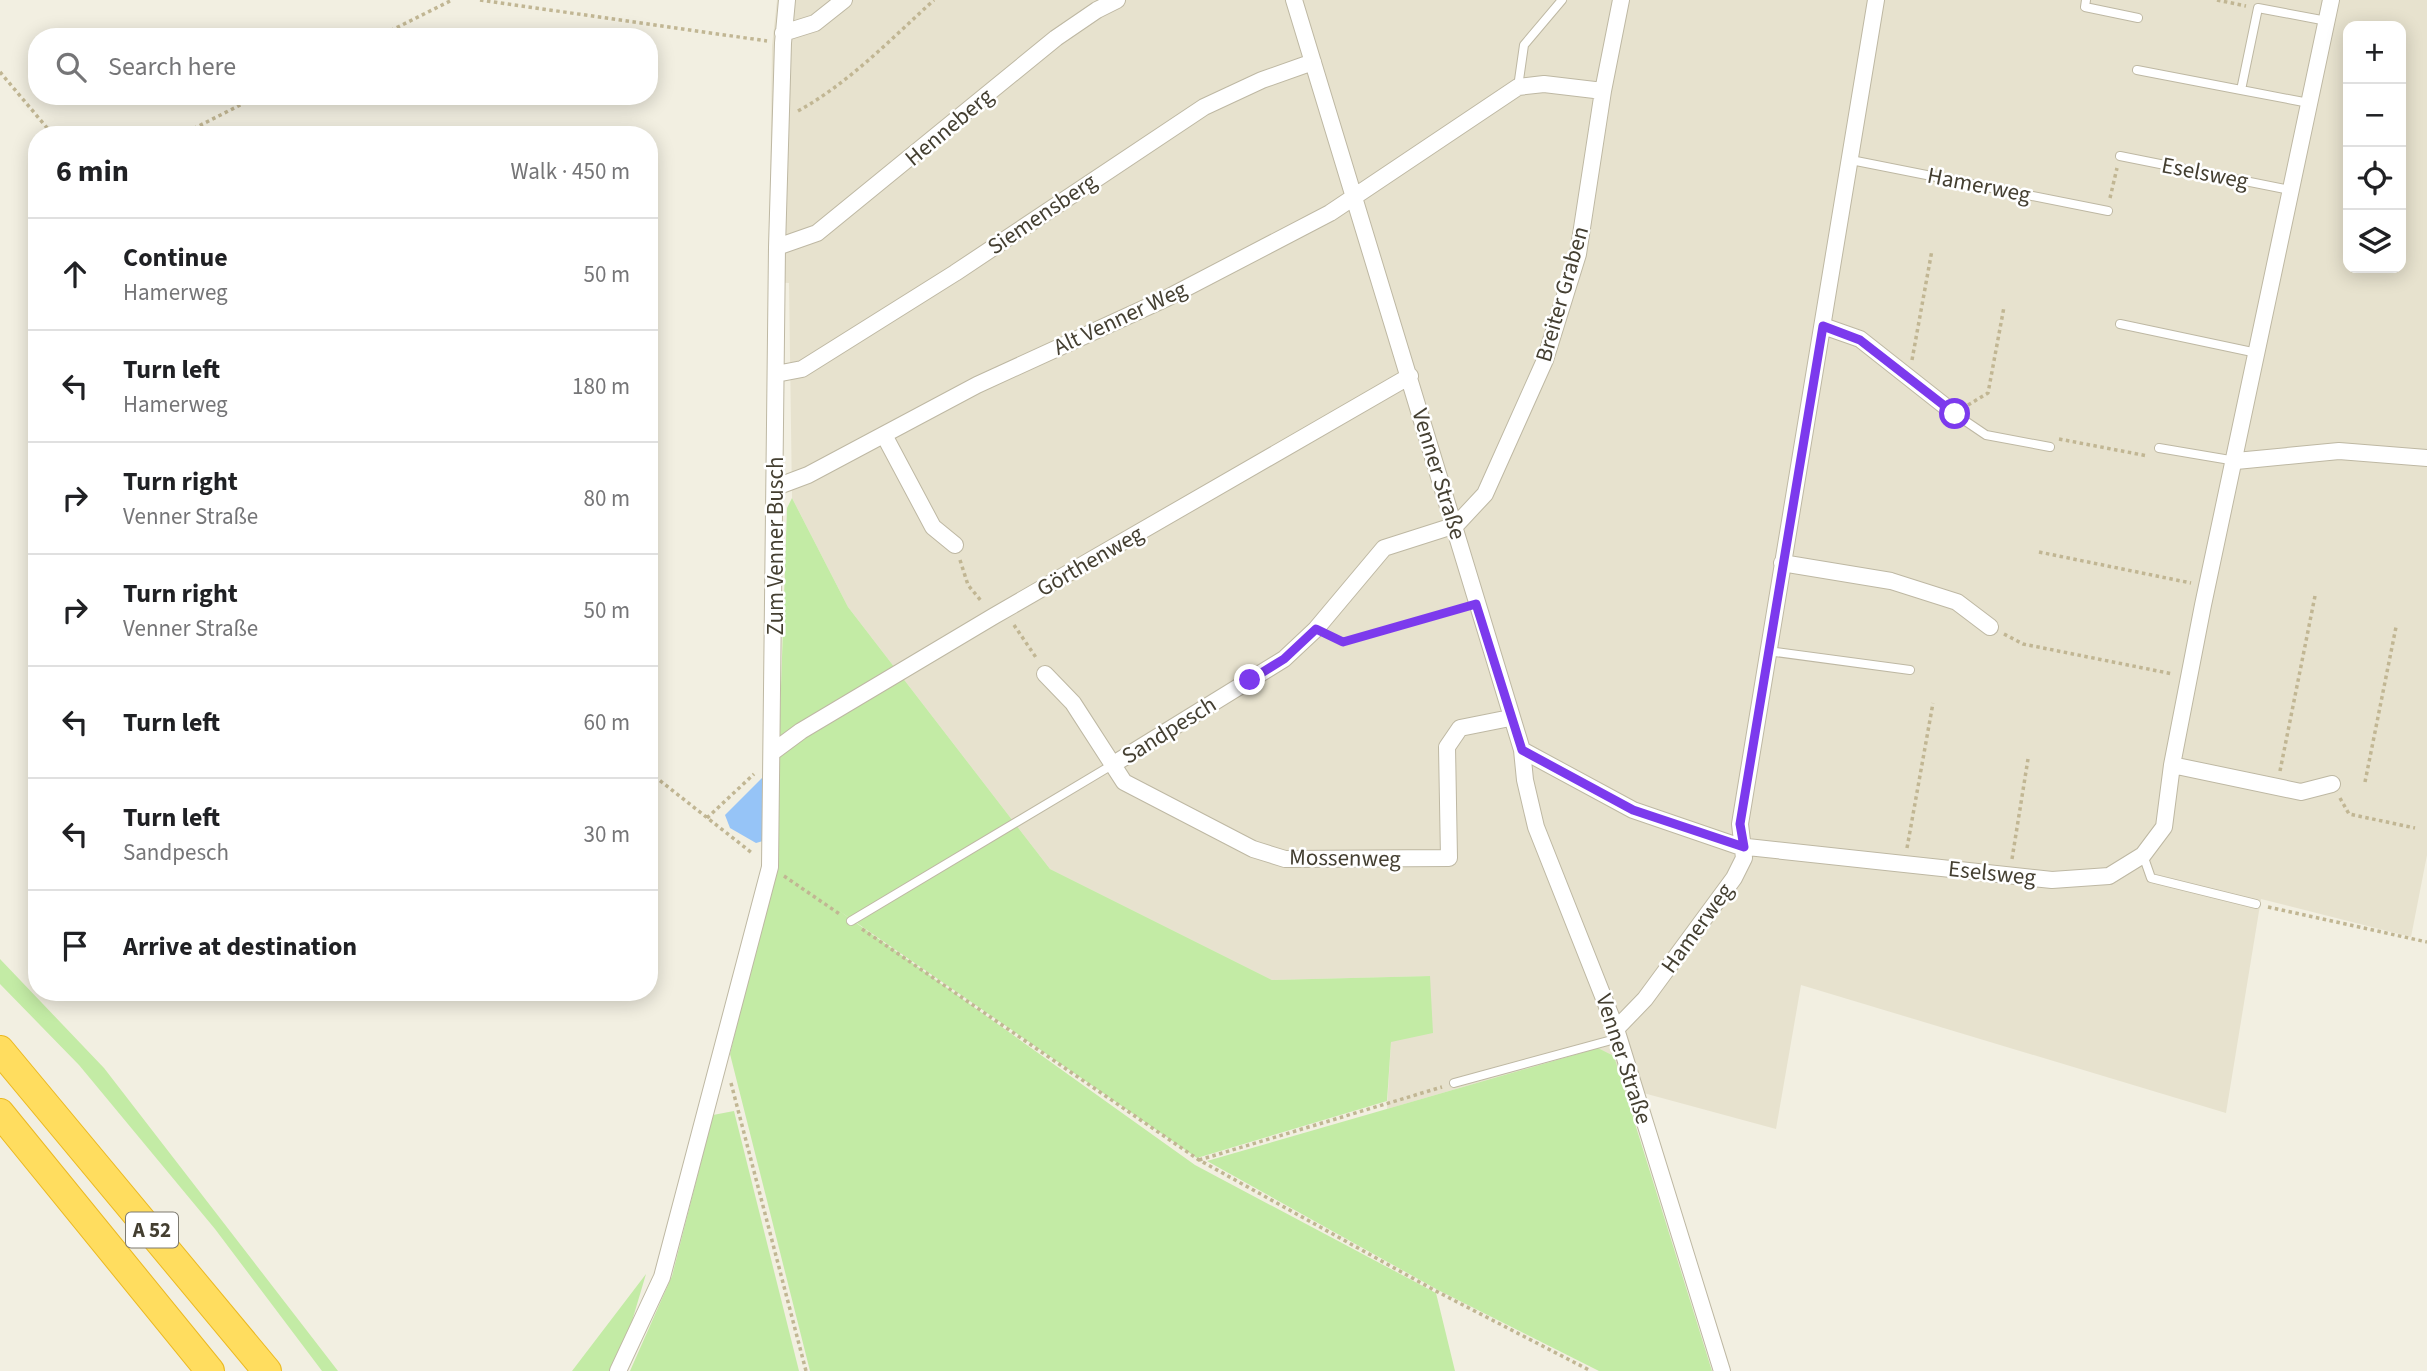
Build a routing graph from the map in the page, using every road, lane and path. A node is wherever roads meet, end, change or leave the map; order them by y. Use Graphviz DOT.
graph roads {
  1 [pos="452,0"];
  2 [pos="480,0"];
  3 [pos="787,0"];
  4 [pos="844,0"];
  5 [pos="934,0"];
  6 [pos="1117,0"];
  7 [pos="1294,0"];
  8 [pos="1562,0"];
  9 [pos="1621,0"];
  10 [pos="1876,0"];
  11 [pos="2086,0"];
  12 [pos="2217,0"];
  13 [pos="2331,0"];
  14 [pos="2258,8"];
  15 [pos="2138,18"];
  16 [pos="2327,21"];
  17 [pos="396,28"];
  18 [pos="783,38"];
  19 [pos="1313,62"];
  20 [pos="2137,70"];
  21 [pos="0,72"];
  22 [pos="1518,88"];
  23 [pos="2241,90"];
  24 [pos="1603,91"];
  25 [pos="2309,103"];
  26 [pos="240,105"];
  27 [pos="781,120"];
  28 [pos="45,126"];
  29 [pos="199,126"];
  30 [pos="2120,156"];
  31 [pos="1851,160"];
  32 [pos="2290,190"];
  33 [pos="1354,198"];
  34 [pos="2108,211"];
  35 [pos="777,247"];
  36 [pos="1933,250"];
  37 [pos="2004,307"];
  38 [pos="2120,324"];
  39 [pos="1823,326"];
  40 [pos="2257,353"];
  41 [pos="776,374"];
  42 [pos="1410,376"];
  43 [pos="1909,376"];
  44 [pos="1955,414"];
  45 [pos="884,435"];
  46 [pos="2050,447"];
  47 [pos="2160,448"];
  48 [pos="2156,458"];
  49 [pos="2427,458"];
  50 [pos="2236,461"];
  51 [pos="776,487"];
  52 [pos="1456,526"];
  53 [pos="955,545"];
  54 [pos="2039,552"];
  55 [pos="1782,563"];
  56 [pos="2207,586"];
  57 [pos="2315,596"];
  58 [pos="1476,604"];
  59 [pos="994,616"];
  60 [pos="1990,627"];
  61 [pos="2396,627"];
  62 [pos="1316,629"];
  63 [pos="1768,651"];
  64 [pos="1910,670"];
  65 [pos="1045,674"];
  66 [pos="2189,677"];
  67 [pos="1933,703"];
  68 [pos="1510,718"];
  69 [pos="1522,750"];
  70 [pos="774,751"];
  71 [pos="2028,760"];
  72 [pos="1112,765"];
  73 [pos="2172,765"];
  74 [pos="658,779"];
  75 [pos="2365,782"];
  76 [pos="2332,784"];
  77 [pos="2277,787"];
  78 [pos="707,818"];
  79 [pos="2415,828"];
  80 [pos="1741,846"];
  81 [pos="2143,855"];
  82 [pos="1904,863"];
  83 [pos="770,867"];
  84 [pos="2009,875"];
  85 [pos="2256,904"];
  86 [pos="851,921"];
  87 [pos="2427,942"];
  88 [pos="1618,1034"];
  89 [pos="0,1050"];
  90 [pos="723,1054"];
  91 [pos="1454,1083"];
  92 [pos="0,1113"];
  93 [pos="1199,1160"];
  94 [pos="210,1371"];
  95 [pos="267,1371"];
  96 [pos="618,1371"];
  97 [pos="806,1371"];
  98 [pos="1591,1371"];
  99 [pos="1722,1371"];
  1 -- 17 [label="path"];
  2 -- 18 [label="path"];
  3 -- 18 [label="street, Zum Venner Busch"];
  4 -- 18 [label="street"];
  5 -- 27 [label="path"];
  6 -- 35 [label="street, Henneberg"];
  7 -- 19 [label="street, Venner Straße"];
  8 -- 22 [label="lane"];
  9 -- 24 [label="street, Breiter Graben"];
  10 -- 31 [label="street, Hamerweg"];
  11 -- 15 [label="lane"];
  12 -- 14 [label="path"];
  13 -- 16 [label="street, Eselsweg"];
  14 -- 16 [label="lane"];
  14 -- 23 [label="lane"];
  16 -- 25 [label="street, Eselsweg"];
  18 -- 27 [label="street, Zum Venner Busch"];
  19 -- 33 [label="street, Venner Straße"];
  19 -- 41 [label="street, Siemensberg"];
  20 -- 23 [label="lane"];
  21 -- 28 [label="path"];
  22 -- 24 [label="street"];
  22 -- 33 [label="street"];
  23 -- 25 [label="lane"];
  24 -- 52 [label="street, Breiter Graben"];
  25 -- 32 [label="street, Eselsweg"];
  26 -- 29 [label="path"];
  27 -- 35 [label="street, Zum Venner Busch"];
  30 -- 32 [label="lane, Eselsweg"];
  30 -- 34 [label="path"];
  31 -- 34 [label="lane, Hamerweg"];
  31 -- 39 [label="street, Hamerweg"];
  32 -- 40 [label="street, Eselsweg"];
  33 -- 42 [label="street, Venner Straße"];
  33 -- 45 [label="street, Alt Venner Weg"];
  35 -- 41 [label="street, Zum Venner Busch"];
  36 -- 43 [label="path"];
  37 -- 44 [label="path"];
  38 -- 40 [label="lane"];
  39 -- 43 [label="street"];
  39 -- 55 [label="street, Hamerweg"];
  40 -- 50 [label="street, Eselsweg"];
  41 -- 51 [label="street, Zum Venner Busch"];
  42 -- 52 [label="street, Venner Straße"];
  42 -- 59 [label="street, Görthenweg"];
  43 -- 44 [label="street"];
  44 -- 46 [label="lane"];
  45 -- 51 [label="street, Alt Venner Weg"];
  45 -- 53 [label="street"];
  46 -- 48 [label="path"];
  47 -- 50 [label="lane"];
  49 -- 50 [label="street"];
  50 -- 56 [label="street, Eselsweg"];
  51 -- 70 [label="street, Zum Venner Busch"];
  52 -- 58 [label="street, Venner Straße"];
  52 -- 62 [label="street, Sandpesch"];
  53 -- 59 [label="path"];
  54 -- 56 [label="path"];
  55 -- 60 [label="street"];
  55 -- 63 [label="street, Hamerweg"];
  56 -- 66 [label="street, Eselsweg"];
  57 -- 77 [label="path"];
  58 -- 62 [label="path"];
  58 -- 68 [label="street, Venner Straße"];
  59 -- 65 [label="path"];
  59 -- 70 [label="street, Görthenweg"];
  60 -- 66 [label="path"];
  61 -- 75 [label="path"];
  62 -- 72 [label="street, Sandpesch"];
  63 -- 64 [label="lane"];
  63 -- 80 [label="street, Hamerweg"];
  65 -- 72 [label="street, Mossenweg"];
  66 -- 73 [label="street, Eselsweg"];
  67 -- 82 [label="path"];
  68 -- 69 [label="street, Venner Straße"];
  68 -- 72 [label="street, Mossenweg"];
  69 -- 80 [label="street"];
  69 -- 88 [label="street, Venner Straße"];
  70 -- 78 [label="path"];
  70 -- 83 [label="street, Zum Venner Busch"];
  71 -- 84 [label="path"];
  72 -- 86 [label="lane"];
  73 -- 77 [label="street"];
  73 -- 81 [label="street, Eselsweg"];
  74 -- 78 [label="path"];
  76 -- 77 [label="street"];
  76 -- 79 [label="path"];
  78 -- 83 [label="path"];
  80 -- 82 [label="street, Eselsweg"];
  80 -- 88 [label="street, Hamerweg"];
  81 -- 84 [label="street, Eselsweg"];
  81 -- 85 [label="lane"];
  82 -- 84 [label="street, Eselsweg"];
  83 -- 86 [label="path"];
  83 -- 90 [label="street, Zum Venner Busch"];
  85 -- 87 [label="path"];
  86 -- 93 [label="path"];
  88 -- 91 [label="lane"];
  88 -- 99 [label="street, Venner Straße"];
  89 -- 95 [label="highway, A 52"];
  90 -- 96 [label="street, Zum Venner Busch"];
  90 -- 97 [label="path"];
  91 -- 93 [label="path"];
  92 -- 94 [label="highway, A 52"];
  93 -- 98 [label="path"];
}
